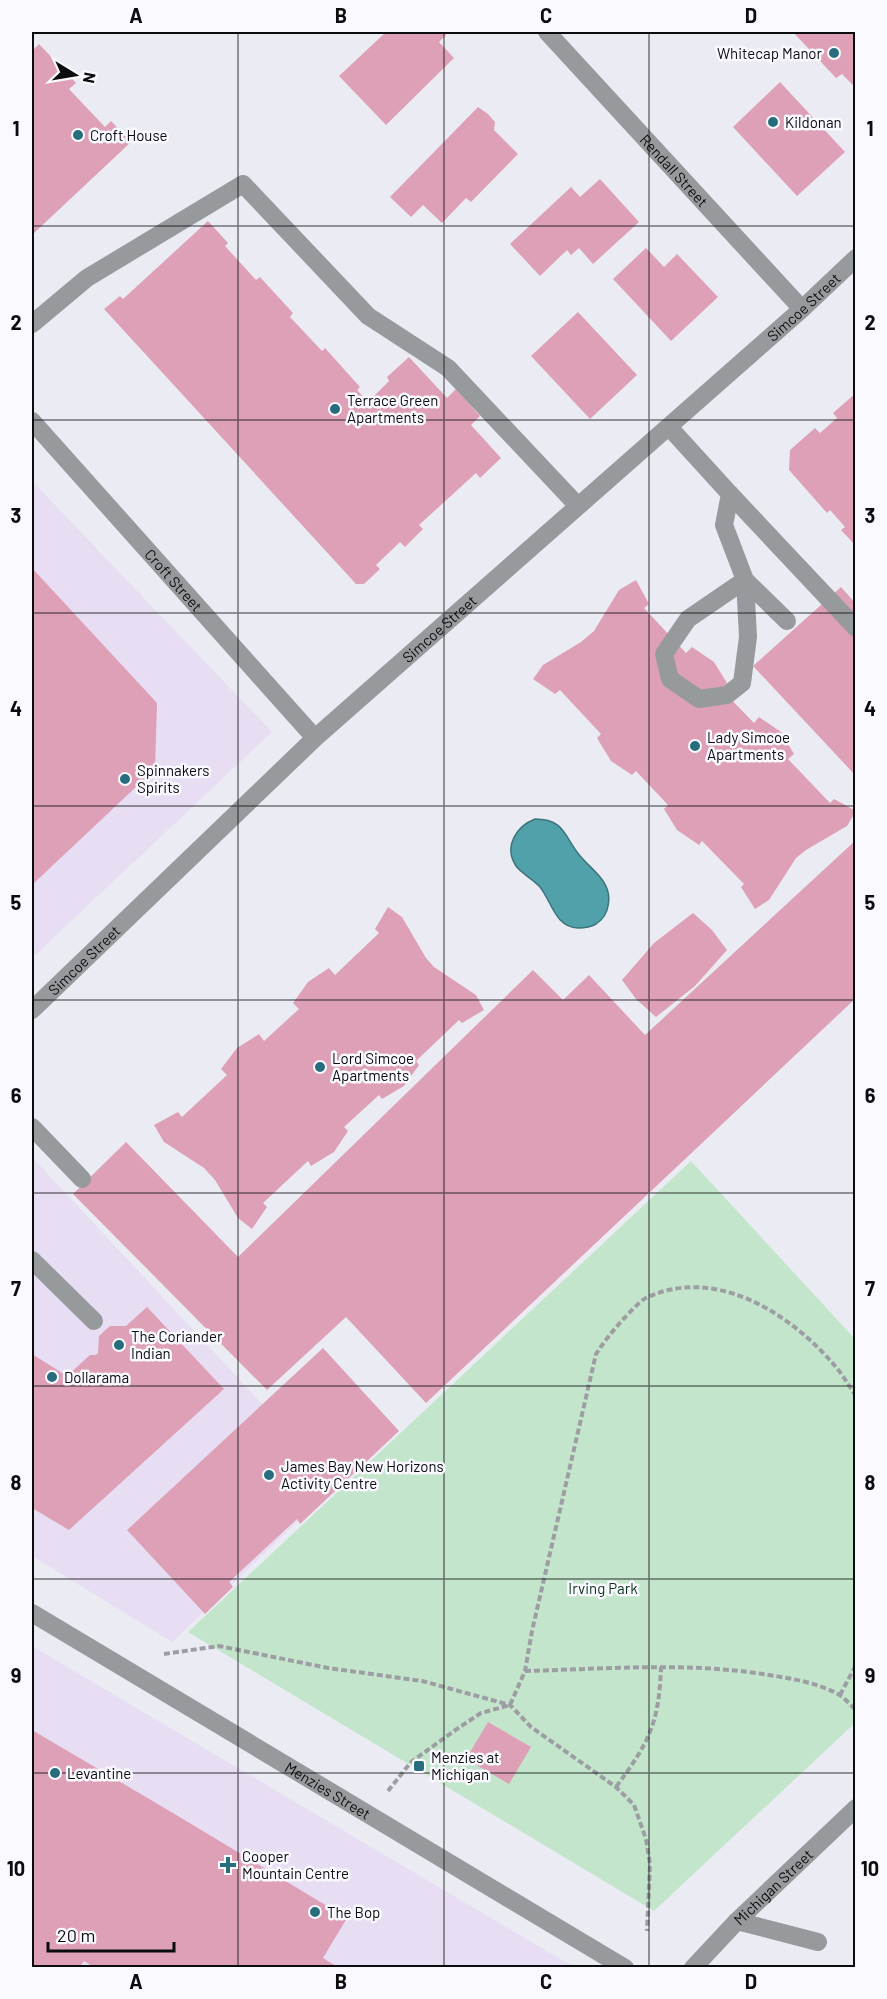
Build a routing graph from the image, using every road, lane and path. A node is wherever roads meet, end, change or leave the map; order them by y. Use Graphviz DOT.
graph roads {
  1 [pos="547,32"];
  2 [pos="855,258"];
  3 [pos="802,309"];
  4 [pos="32,324"];
  5 [pos="32,421"];
  6 [pos="669,427"];
  7 [pos="730,494"];
  8 [pos="578,506"];
  9 [pos="745,580"];
  10 [pos="787,621"];
  11 [pos="855,628"];
  12 [pos="315,738"];
  13 [pos="32,1010"];
  14 [pos="32,1127"];
  15 [pos="82,1179"];
  16 [pos="32,1260"];
  17 [pos="94,1321"];
  18 [pos="855,1396"];
  19 [pos="32,1613"];
  20 [pos="112,1662"];
  21 [pos="855,1665"];
  22 [pos="661,1667"];
  23 [pos="525,1671"];
  24 [pos="840,1695"];
  25 [pos="510,1705"];
  26 [pos="855,1710"];
  27 [pos="616,1787"];
  28 [pos="855,1808"];
  29 [pos="369,1816"];
  30 [pos="737,1921"];
  31 [pos="647,1931"];
  32 [pos="818,1942"];
  33 [pos="625,1968"];
  34 [pos="693,1968"];
  1 -- 3 [label="street, Rendall Street"];
  2 -- 3 [label="street, Simcoe Street"];
  3 -- 6 [label="street, Simcoe Street"];
  4 -- 8 [label="street"];
  5 -- 12 [label="street, Croft Street"];
  6 -- 7 [label="street"];
  6 -- 8 [label="street, Simcoe Street"];
  7 -- 9 [label="street"];
  7 -- 11 [label="street"];
  8 -- 12 [label="street, Simcoe Street"];
  9 -- 9 [label="street"];
  9 -- 10 [label="street"];
  12 -- 13 [label="street, Simcoe Street"];
  14 -- 15 [label="street"];
  16 -- 17 [label="street"];
  18 -- 23 [label="path"];
  19 -- 20 [label="street, Menzies Street"];
  20 -- 25 [label="path"];
  20 -- 29 [label="street, Menzies Street"];
  21 -- 24 [label="path"];
  22 -- 23 [label="path"];
  22 -- 24 [label="path"];
  22 -- 27 [label="path"];
  23 -- 25 [label="path"];
  24 -- 26 [label="path"];
  25 -- 27 [label="path"];
  25 -- 29 [label="path"];
  27 -- 31 [label="path"];
  28 -- 30 [label="street, Michigan Street"];
  29 -- 33 [label="street, Menzies Street"];
  30 -- 32 [label="street"];
  30 -- 34 [label="street, Michigan Street"];
}
